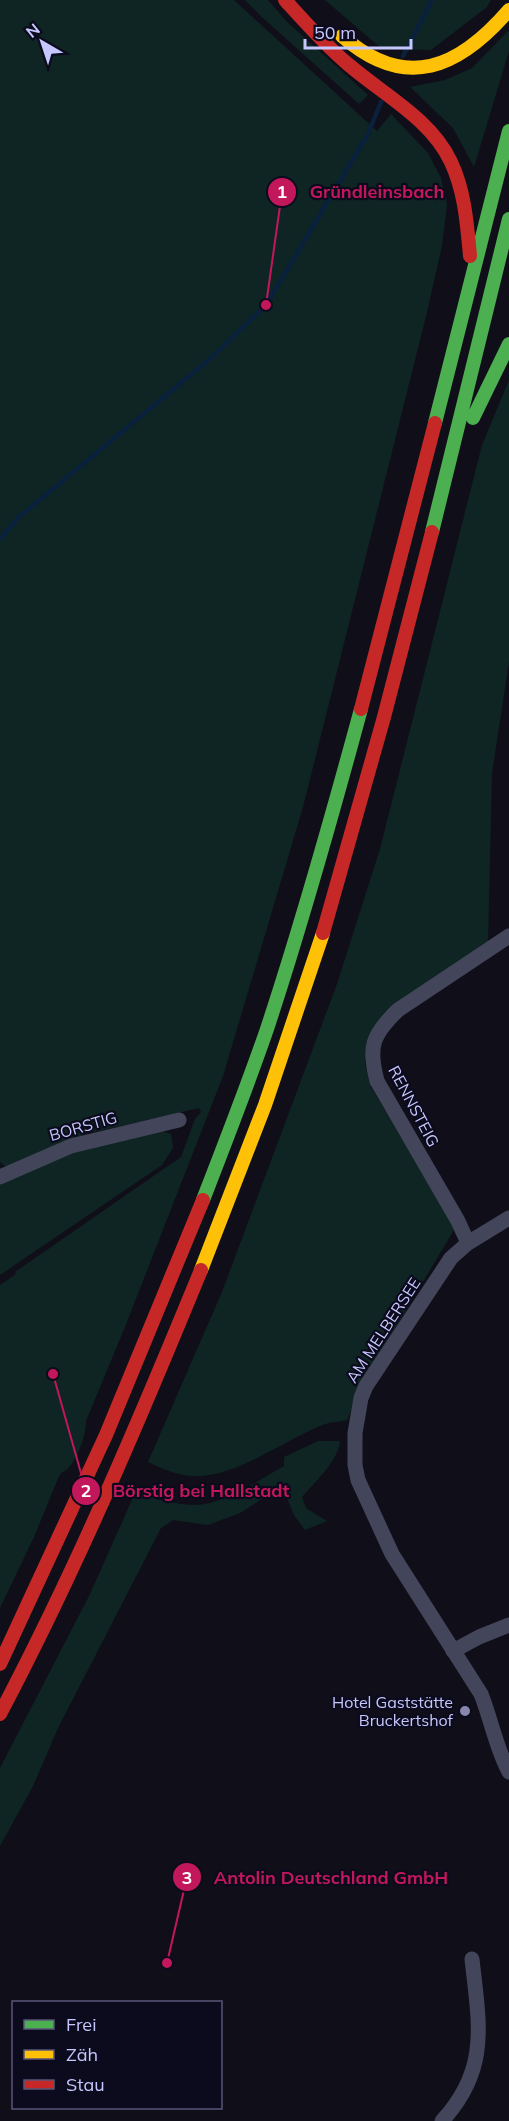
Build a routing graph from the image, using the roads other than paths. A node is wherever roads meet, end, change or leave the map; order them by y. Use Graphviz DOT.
graph roads {
  1 [pos="285,0"];
  2 [pos="509,10"];
  3 [pos="335,30"];
  4 [pos="509,131"];
  5 [pos="509,219"];
  6 [pos="471,276"];
  7 [pos="509,344"];
  8 [pos="445,483"];
  9 [pos="509,936"];
  10 [pos="179,1120"];
  11 [pos="0,1177"];
  12 [pos="509,1218"];
  13 [pos="468,1242"];
  14 [pos="509,1626"];
  15 [pos="453,1651"];
  16 [pos="0,1664"];
  17 [pos="0,1714"];
  18 [pos="509,1772"];
  19 [pos="472,1959"];
  20 [pos="442,2121"];
  1 -- 6 [label="highway"];
  2 -- 3 [label="highway"];
  4 -- 6 [label="highway"];
  5 -- 8 [label="highway"];
  6 -- 16 [label="highway"];
  7 -- 8 [label="highway"];
  8 -- 17 [label="highway"];
  9 -- 13 [label="street, RENNSTEIG"];
  10 -- 11 [label="street, BORSTIG"];
  12 -- 13 [label="street, AM MELBERSEE"];
  13 -- 15 [label="street, AM MELBERSEE"];
  14 -- 15 [label="street"];
  15 -- 18 [label="street, AM MELBERSEE"];
  19 -- 20 [label="street"];
}
